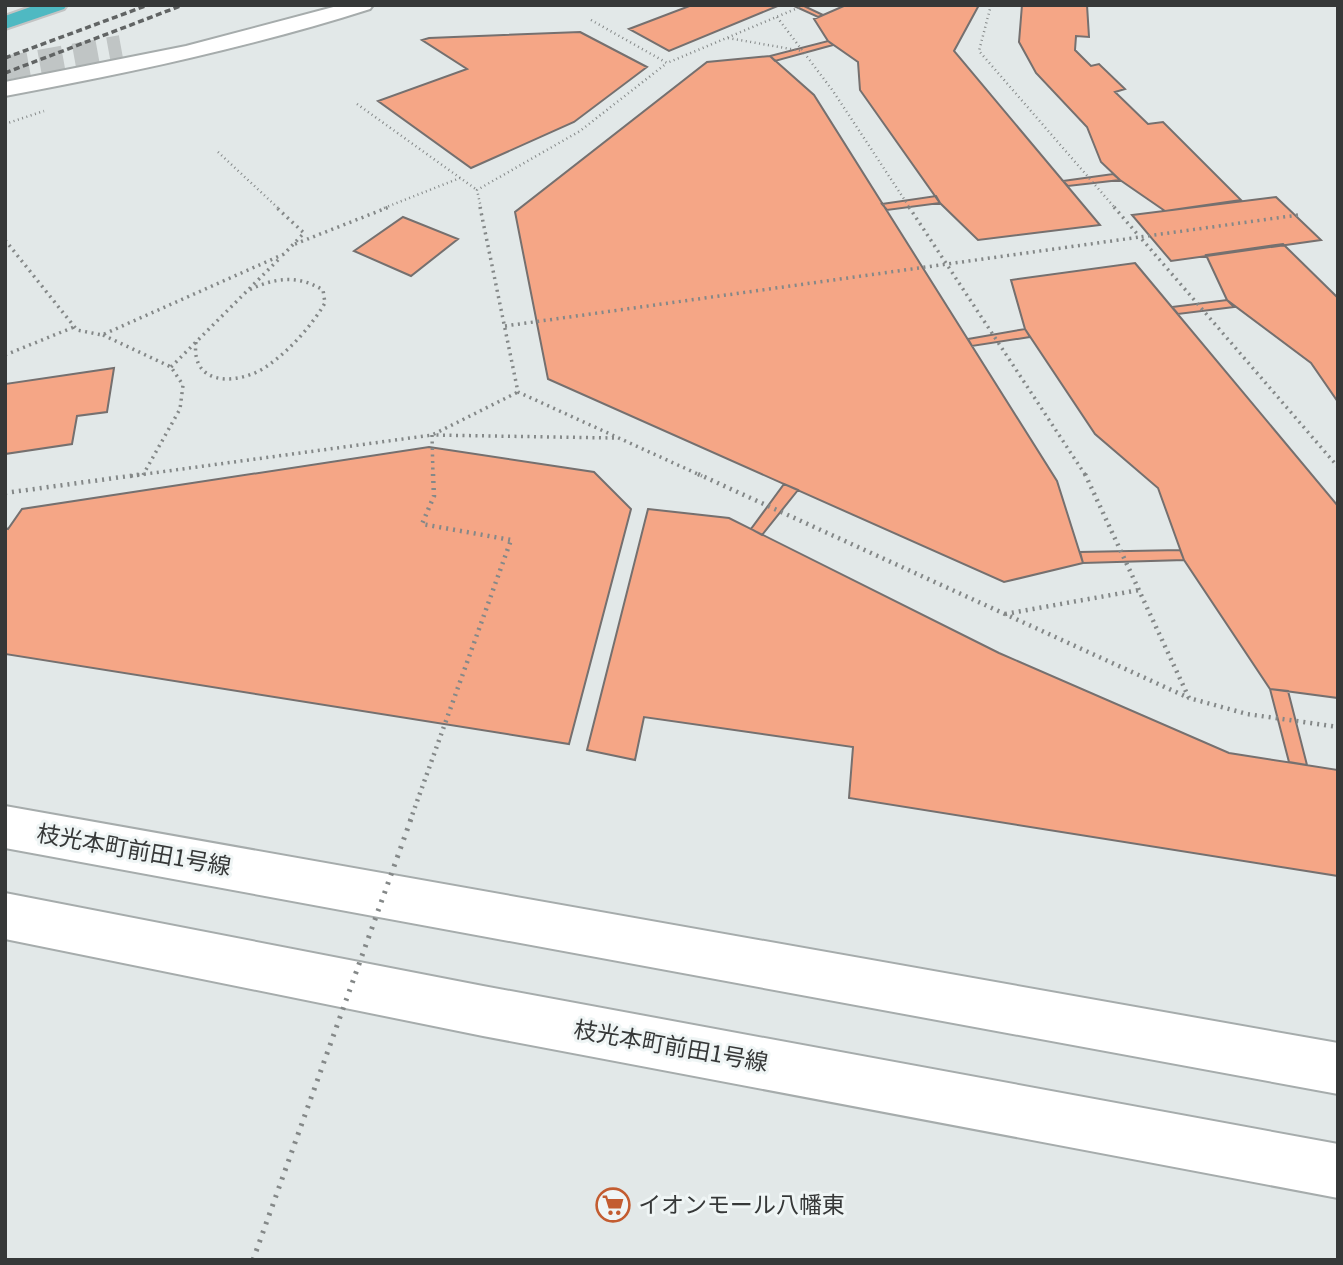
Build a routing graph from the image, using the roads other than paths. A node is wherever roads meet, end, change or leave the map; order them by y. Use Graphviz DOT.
graph roads {
  1 [pos="296,5"];
  2 [pos="363,5"];
  3 [pos="44,7"];
  4 [pos="5,14"];
  5 [pos="121,47"];
  6 [pos="5,89"];
  7 [pos="5,827"];
  8 [pos="5,916"];
  9 [pos="1338,1069"];
  10 [pos="1338,1171"];
  1 -- 5 [label="street"];
  2 -- 6 [label="street"];
  3 -- 4 [label="highway"];
  7 -- 9 [label="street, 枝光本町前田1号線"];
  8 -- 10 [label="street, 枝光本町前田1号線"];
}
